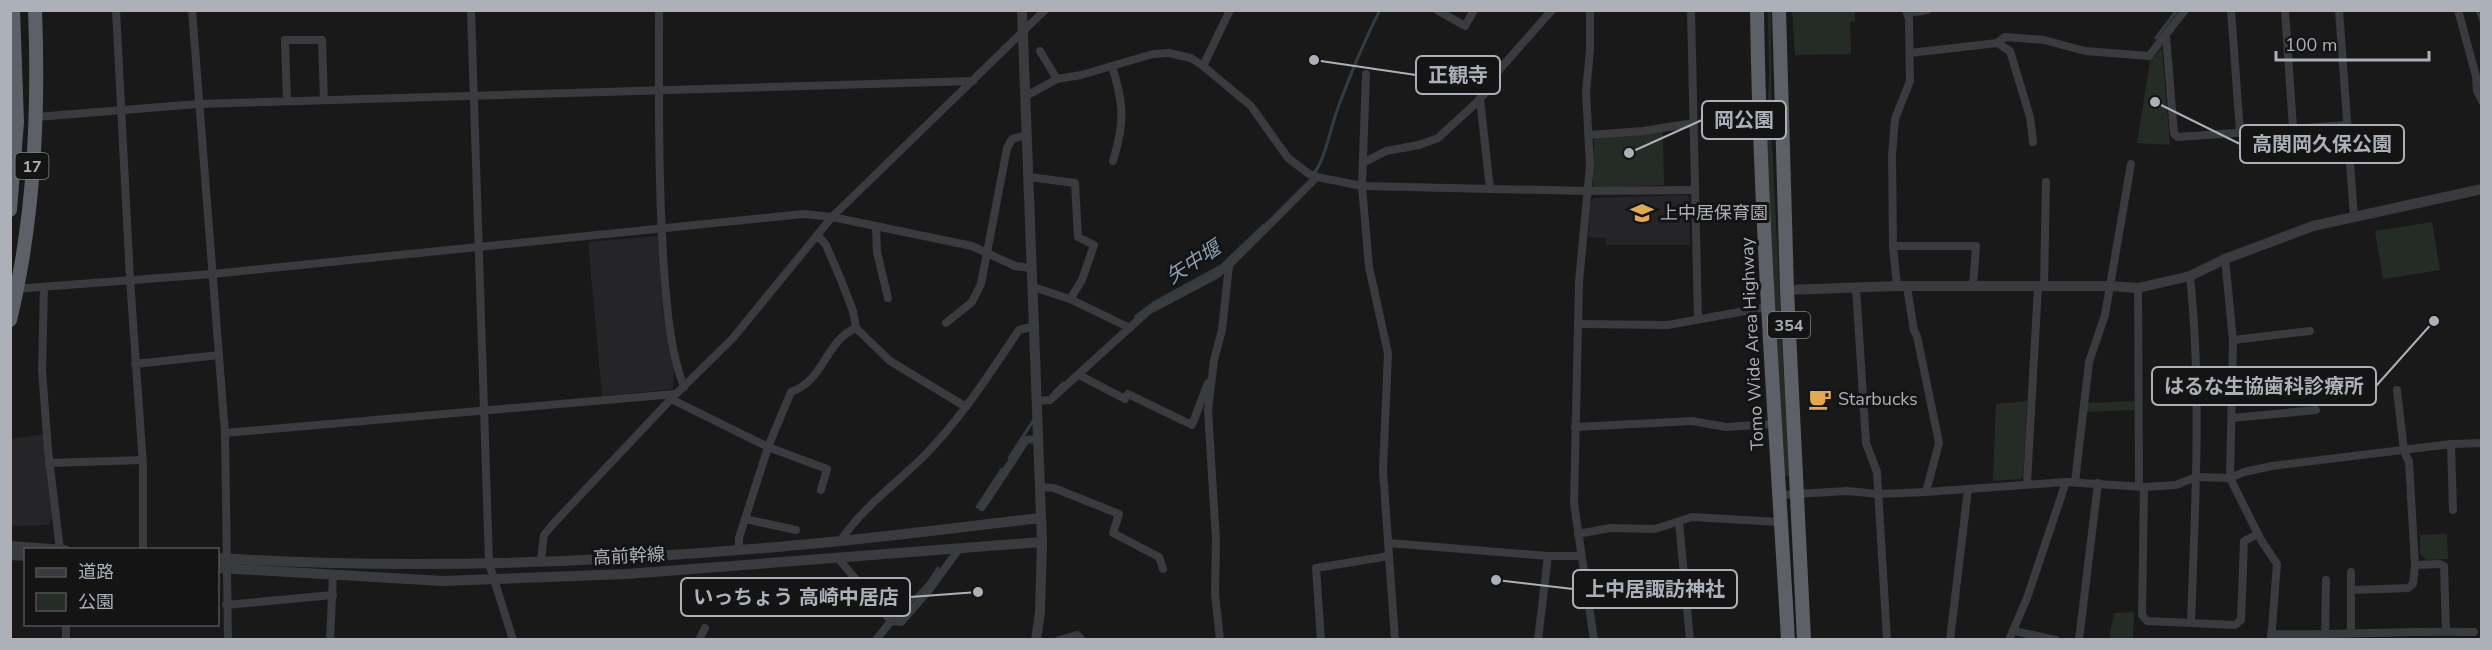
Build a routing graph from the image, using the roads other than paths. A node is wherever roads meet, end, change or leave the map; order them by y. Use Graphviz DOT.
graph roads {
  1 [pos="13,10"];
  2 [pos="35,10"];
  3 [pos="116,10"];
  4 [pos="192,10"];
  5 [pos="471,10"];
  6 [pos="659,10"];
  7 [pos="1022,10"];
  8 [pos="1045,10"];
  9 [pos="1230,10"];
  10 [pos="1437,10"];
  11 [pos="1474,10"];
  12 [pos="1551,10"];
  13 [pos="1590,10"];
  14 [pos="1691,10"];
  15 [pos="1757,10"];
  16 [pos="1779,10"];
  17 [pos="1927,10"];
  18 [pos="2185,10"];
  19 [pos="2230,10"];
  20 [pos="2285,10"];
  21 [pos="2339,10"];
  22 [pos="2458,10"];
  23 [pos="1907,12"];
  24 [pos="1023,32"];
  25 [pos="2166,35"];
  26 [pos="1997,43"];
  27 [pos="1040,51"];
  28 [pos="1910,53"];
  29 [pos="1112,66"];
  30 [pos="1203,66"];
  31 [pos="1366,74"];
  32 [pos="1057,79"];
  33 [pos="973,81"];
  34 [pos="659,92"];
  35 [pos="474,96"];
  36 [pos="1026,96"];
  37 [pos="1480,99"];
  38 [pos="324,100"];
  39 [pos="287,101"];
  40 [pos="2481,101"];
  41 [pos="198,104"];
  42 [pos="121,110"];
  43 [pos="36,117"];
  44 [pos="14,123"];
  45 [pos="1694,123"];
  46 [pos="2347,125"];
  47 [pos="2293,128"];
  48 [pos="2240,132"];
  49 [pos="1027,135"];
  50 [pos="1589,135"];
  51 [pos="2033,142"];
  52 [pos="1113,162"];
  53 [pos="1363,163"];
  54 [pos="2132,164"];
  55 [pos="1029,177"];
  56 [pos="1317,177"];
  57 [pos="2046,182"];
  58 [pos="1362,186"];
  59 [pos="1490,189"];
  60 [pos="2481,189"];
  61 [pos="1694,190"];
  62 [pos="1587,191"];
  63 [pos="10,210"];
  64 [pos="2354,217"];
  65 [pos="832,218"];
  66 [pos="876,228"];
  67 [pos="661,229"];
  68 [pos="818,236"];
  69 [pos="1893,246"];
  70 [pos="479,248"];
  71 [pos="988,253"];
  72 [pos="2225,259"];
  73 [pos="1228,265"];
  74 [pos="1032,268"];
  75 [pos="212,274"];
  76 [pos="2190,276"];
  77 [pos="130,279"];
  78 [pos="1902,286"];
  79 [pos="1973,286"];
  80 [pos="2041,286"];
  81 [pos="2110,286"];
  82 [pos="44,287"];
  83 [pos="1033,287"];
  84 [pos="1856,288"];
  85 [pos="2138,288"];
  86 [pos="14,289"];
  87 [pos="1787,290"];
  88 [pos="888,298"];
  89 [pos="1070,299"];
  90 [pos="1767,307"];
  91 [pos="1698,318"];
  92 [pos="10,320"];
  93 [pos="946,323"];
  94 [pos="1578,324"];
  95 [pos="1035,326"];
  96 [pos="856,328"];
  97 [pos="1130,328"];
  98 [pos="2310,331"];
  99 [pos="2233,340"];
  100 [pos="219,355"];
  101 [pos="135,364"];
  102 [pos="1213,372"];
  103 [pos="1079,375"];
  104 [pos="684,387"];
  105 [pos="2397,390"];
  106 [pos="673,397"];
  107 [pos="1038,401"];
  108 [pos="966,407"];
  109 [pos="484,410"];
  110 [pos="2316,410"];
  111 [pos="2232,418"];
  112 [pos="1773,424"];
  113 [pos="1575,427"];
  114 [pos="225,433"];
  115 [pos="1038,439"];
  116 [pos="2481,443"];
  117 [pos="2451,444"];
  118 [pos="768,447"];
  119 [pos="2404,451"];
  120 [pos="143,460"];
  121 [pos="49,463"];
  122 [pos="2196,477"];
  123 [pos="2230,478"];
  124 [pos="2071,482"];
  125 [pos="2027,483"];
  126 [pos="2098,483"];
  127 [pos="1040,487"];
  128 [pos="2142,487"];
  129 [pos="1968,489"];
  130 [pos="821,490"];
  131 [pos="1926,492"];
  132 [pos="1878,494"];
  133 [pos="1779,495"];
  134 [pos="1796,495"];
  135 [pos="982,507"];
  136 [pos="2453,510"];
  137 [pos="1041,518"];
  138 [pos="745,519"];
  139 [pos="1679,522"];
  140 [pos="1781,522"];
  141 [pos="796,530"];
  142 [pos="1578,534"];
  143 [pos="2258,534"];
  144 [pos="841,540"];
  145 [pos="1042,542"];
  146 [pos="1388,543"];
  147 [pos="10,546"];
  148 [pos="43,548"];
  149 [pos="60,548"];
  150 [pos="143,548"];
  151 [pos="959,549"];
  152 [pos="739,550"];
  153 [pos="1389,556"];
  154 [pos="1548,556"];
  155 [pos="1581,556"];
  156 [pos="837,557"];
  157 [pos="541,560"];
  158 [pos="222,563"];
  159 [pos="489,563"];
  160 [pos="2415,565"];
  161 [pos="1163,568"];
  162 [pos="2351,572"];
  163 [pos="333,575"];
  164 [pos="493,578"];
  165 [pos="2326,580"];
  166 [pos="2351,590"];
  167 [pos="333,595"];
  168 [pos="226,605"];
  169 [pos="891,621"];
  170 [pos="2191,623"];
  171 [pos="705,628"];
  172 [pos="2446,631"];
  173 [pos="2474,632"];
  174 [pos="2351,633"];
  175 [pos="2011,635"];
  176 [pos="2271,637"];
  177 [pos="2325,638"];
  178 [pos="228,639"];
  179 [pos="330,639"];
  180 [pos="513,639"];
  181 [pos="699,639"];
  182 [pos="876,639"];
  183 [pos="1036,639"];
  184 [pos="1059,639"];
  185 [pos="1082,639"];
  186 [pos="1220,639"];
  187 [pos="1321,639"];
  188 [pos="1395,639"];
  189 [pos="1538,639"];
  190 [pos="1594,639"];
  191 [pos="1690,639"];
  192 [pos="1788,639"];
  193 [pos="1804,639"];
  194 [pos="1887,639"];
  195 [pos="1950,639"];
  196 [pos="2056,639"];
  197 [pos="2079,639"];
  1 -- 44 [label="highway, 17"];
  2 -- 43 [label="highway, 17"];
  3 -- 42 [label="street"];
  4 -- 41 [label="street"];
  5 -- 35 [label="street"];
  6 -- 34 [label="street"];
  7 -- 24 [label="street"];
  8 -- 24 [label="street"];
  9 -- 30 [label="street"];
  10 -- 11 [label="street"];
  12 -- 37 [label="street"];
  13 -- 50 [label="street"];
  14 -- 45 [label="street"];
  15 -- 90 [label="highway, Tomo Wide Area Highway / 354"];
  16 -- 87 [label="highway, Tomo Wide Area Highway / 354"];
  17 -- 23 [label="street"];
  18 -- 25 [label="street"];
  19 -- 48 [label="street"];
  20 -- 47 [label="street"];
  21 -- 46 [label="street"];
  22 -- 40 [label="street"];
  23 -- 28 [label="street"];
  24 -- 33 [label="street"];
  24 -- 36 [label="street"];
  25 -- 26 [label="street"];
  25 -- 48 [label="street"];
  26 -- 28 [label="street"];
  26 -- 51 [label="street"];
  27 -- 32 [label="street"];
  28 -- 69 [label="street"];
  29 -- 30 [label="street"];
  29 -- 32 [label="street"];
  29 -- 52 [label="street"];
  30 -- 56 [label="street"];
  31 -- 53 [label="street"];
  32 -- 36 [label="street"];
  33 -- 34 [label="street"];
  33 -- 65 [label="street"];
  34 -- 35 [label="street"];
  34 -- 67 [label="street"];
  35 -- 38 [label="street"];
  35 -- 70 [label="street"];
  36 -- 49 [label="street"];
  37 -- 53 [label="street"];
  37 -- 59 [label="street"];
  38 -- 39 [label="street"];
  38 -- 39 [label="street"];
  39 -- 41 [label="street"];
  41 -- 42 [label="street"];
  41 -- 75 [label="street"];
  42 -- 43 [label="street"];
  42 -- 77 [label="street"];
  43 -- 86 [label="highway, 17"];
  44 -- 63 [label="highway, 17"];
  45 -- 50 [label="street"];
  45 -- 61 [label="street"];
  46 -- 47 [label="street"];
  46 -- 64 [label="street"];
  47 -- 48 [label="street"];
  49 -- 55 [label="street"];
  49 -- 71 [label="street"];
  50 -- 62 [label="street"];
  53 -- 58 [label="street"];
  54 -- 81 [label="street"];
  55 -- 74 [label="street"];
  55 -- 89 [label="street"];
  56 -- 58 [label="street"];
  56 -- 73 [label="street"];
  57 -- 80 [label="street"];
  58 -- 59 [label="street"];
  58 -- 146 [label="street"];
  59 -- 62 [label="street"];
  60 -- 64 [label="street"];
  61 -- 62 [label="street"];
  61 -- 91 [label="street"];
  62 -- 94 [label="street"];
  64 -- 72 [label="street"];
  65 -- 66 [label="street"];
  65 -- 67 [label="street"];
  65 -- 68 [label="street"];
  66 -- 71 [label="street"];
  66 -- 88 [label="street"];
  67 -- 70 [label="street"];
  67 -- 104 [label="street"];
  68 -- 96 [label="street"];
  68 -- 104 [label="street"];
  69 -- 78 [label="street"];
  69 -- 79 [label="street"];
  70 -- 75 [label="street"];
  70 -- 109 [label="street"];
  71 -- 74 [label="street"];
  71 -- 93 [label="street"];
  72 -- 76 [label="street"];
  72 -- 99 [label="street"];
  73 -- 97 [label="street"];
  73 -- 102 [label="street"];
  74 -- 83 [label="street"];
  75 -- 77 [label="street"];
  75 -- 100 [label="street"];
  76 -- 85 [label="street"];
  76 -- 122 [label="street"];
  77 -- 82 [label="street"];
  77 -- 101 [label="street"];
  78 -- 79 [label="street"];
  78 -- 84 [label="street"];
  78 -- 131 [label="street"];
  79 -- 80 [label="street"];
  80 -- 81 [label="street"];
  80 -- 125 [label="street"];
  81 -- 85 [label="street"];
  81 -- 124 [label="street"];
  82 -- 86 [label="street"];
  82 -- 121 [label="street"];
  83 -- 89 [label="street"];
  83 -- 95 [label="street"];
  84 -- 87 [label="street"];
  84 -- 132 [label="street"];
  85 -- 128 [label="street"];
  86 -- 92 [label="highway, 17"];
  87 -- 134 [label="highway, Tomo Wide Area Highway / 354"];
  89 -- 97 [label="street"];
  90 -- 91 [label="street"];
  90 -- 112 [label="highway, Tomo Wide Area Highway / 354"];
  91 -- 94 [label="street"];
  94 -- 113 [label="street"];
  95 -- 107 [label="street"];
  95 -- 108 [label="street"];
  96 -- 108 [label="street"];
  96 -- 118 [label="street"];
  97 -- 103 [label="street"];
  98 -- 99 [label="street"];
  99 -- 111 [label="street"];
  100 -- 101 [label="street"];
  100 -- 114 [label="street"];
  101 -- 120 [label="street"];
  102 -- 103 [label="street"];
  102 -- 186 [label="street"];
  103 -- 107 [label="street"];
  104 -- 106 [label="street"];
  105 -- 119 [label="street"];
  106 -- 109 [label="street"];
  106 -- 118 [label="street"];
  106 -- 157 [label="street"];
  107 -- 115 [label="street"];
  108 -- 144 [label="street"];
  109 -- 114 [label="street"];
  109 -- 159 [label="street"];
  110 -- 111 [label="street"];
  111 -- 123 [label="street"];
  112 -- 113 [label="street"];
  112 -- 133 [label="highway, Tomo Wide Area Highway / 354"];
  113 -- 142 [label="street"];
  114 -- 158 [label="street"];
  115 -- 127 [label="street"];
  115 -- 135 [label="street"];
  116 -- 117 [label="street"];
  117 -- 119 [label="street"];
  117 -- 136 [label="street"];
  118 -- 130 [label="street"];
  118 -- 138 [label="street"];
  119 -- 123 [label="street"];
  119 -- 160 [label="street"];
  120 -- 121 [label="street"];
  120 -- 150 [label="street"];
  121 -- 149 [label="street"];
  122 -- 123 [label="street"];
  122 -- 128 [label="street"];
  122 -- 170 [label="street"];
  123 -- 143 [label="street"];
  124 -- 125 [label="street"];
  124 -- 126 [label="street"];
  124 -- 175 [label="street"];
  125 -- 129 [label="street"];
  126 -- 128 [label="street"];
  126 -- 197 [label="street"];
  127 -- 137 [label="street"];
  127 -- 161 [label="street"];
  128 -- 170 [label="street"];
  129 -- 131 [label="street"];
  129 -- 195 [label="street"];
  131 -- 132 [label="street"];
  132 -- 134 [label="street"];
  132 -- 194 [label="street"];
  133 -- 134 [label="street"];
  133 -- 140 [label="highway, Tomo Wide Area Highway / 354"];
  134 -- 193 [label="highway, Tomo Wide Area Highway / 354"];
  137 -- 144 [label="street, 高前幹線"];
  137 -- 145 [label="street"];
  138 -- 141 [label="street"];
  138 -- 152 [label="street"];
  139 -- 140 [label="street"];
  139 -- 142 [label="street"];
  139 -- 191 [label="street"];
  140 -- 192 [label="highway, Tomo Wide Area Highway / 354"];
  142 -- 155 [label="street"];
  143 -- 170 [label="street"];
  143 -- 176 [label="street"];
  144 -- 152 [label="street, 高前幹線"];
  145 -- 151 [label="street, 高前幹線"];
  145 -- 183 [label="street"];
  146 -- 153 [label="street"];
  146 -- 154 [label="street"];
  147 -- 148 [label="street"];
  151 -- 156 [label="street, 高前幹線"];
  151 -- 169 [label="street"];
  152 -- 157 [label="street, 高前幹線"];
  153 -- 187 [label="street"];
  153 -- 188 [label="street"];
  154 -- 155 [label="street"];
  154 -- 189 [label="street"];
  155 -- 190 [label="street"];
  156 -- 164 [label="street, 高前幹線"];
  156 -- 169 [label="street"];
  157 -- 159 [label="street, 高前幹線"];
  158 -- 159 [label="street, 高前幹線"];
  158 -- 163 [label="street, 高前幹線"];
  158 -- 168 [label="street"];
  159 -- 164 [label="street"];
  160 -- 166 [label="street"];
  160 -- 172 [label="street"];
  162 -- 166 [label="street"];
  163 -- 164 [label="street, 高前幹線"];
  163 -- 167 [label="street"];
  164 -- 180 [label="street"];
  165 -- 177 [label="street"];
  166 -- 174 [label="street"];
  167 -- 168 [label="street"];
  167 -- 179 [label="street"];
  168 -- 178 [label="street"];
  169 -- 182 [label="street"];
  171 -- 181 [label="street"];
  172 -- 173 [label="street"];
  172 -- 174 [label="street"];
  174 -- 177 [label="street"];
  175 -- 196 [label="street"];
  176 -- 177 [label="street"];
  184 -- 185 [label="street"];
}
